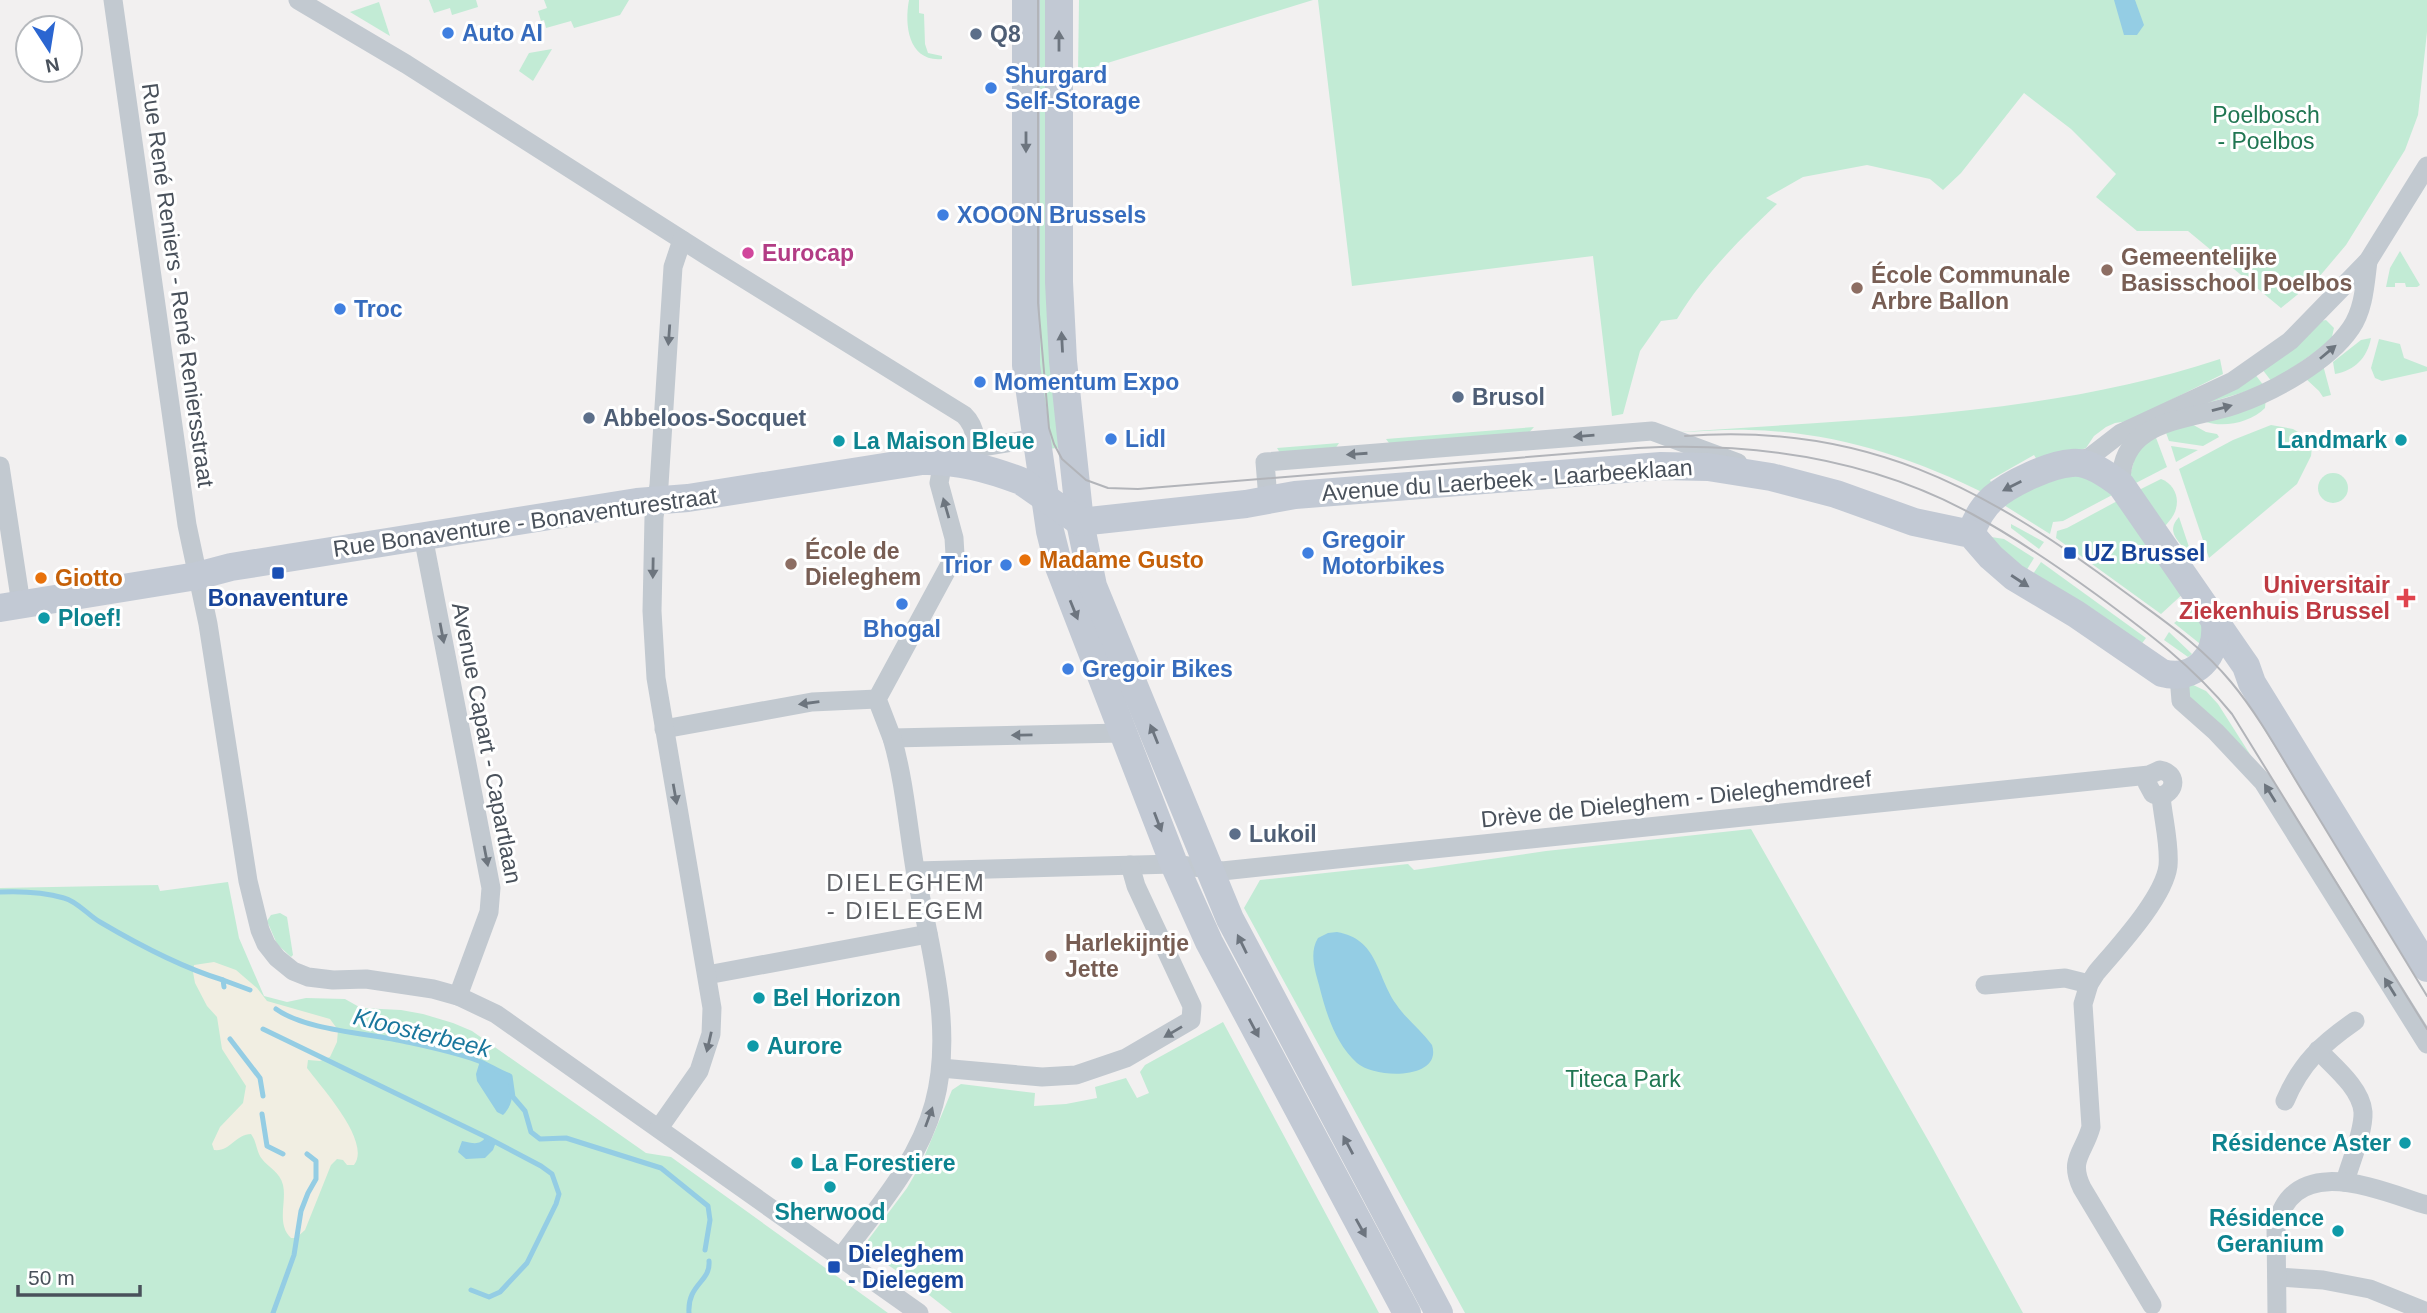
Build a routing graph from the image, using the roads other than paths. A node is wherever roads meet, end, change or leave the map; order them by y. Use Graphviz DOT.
graph roads {
  1 [pos="113,0"];
  2 [pos="298,0"];
  3 [pos="1026,0"];
  4 [pos="1059,0"];
  5 [pos="2427,166"];
  6 [pos="682,240"];
  7 [pos="2368,261"];
  8 [pos="1036,438"];
  9 [pos="977,457"];
  10 [pos="943,461"];
  11 [pos="2073,462"];
  12 [pos="0,466"];
  13 [pos="1771,477"];
  14 [pos="2121,485"];
  15 [pos="1044,497"];
  16 [pos="1268,499"];
  17 [pos="656,500"];
  18 [pos="1080,522"];
  19 [pos="1971,534"];
  20 [pos="423,536"];
  21 [pos="197,576"];
  22 [pos="11,606"];
  23 [pos="2214,624"];
  24 [pos="2189,671"];
  25 [pos="2252,683"];
  26 [pos="877,699"];
  27 [pos="664,729"];
  28 [pos="1123,733"];
  29 [pos="892,738"];
  30 [pos="1174,864"];
  31 [pos="1130,865"];
  32 [pos="1209,870"];
  33 [pos="916,871"];
  34 [pos="928,934"];
  35 [pos="2427,968"];
  36 [pos="707,975"];
  37 [pos="2090,984"];
  38 [pos="1984,985"];
  39 [pos="458,996"];
  40 [pos="2356,1021"];
  41 [pos="2427,1044"];
  42 [pos="2318,1050"];
  43 [pos="941,1068"];
  44 [pos="2284,1101"];
  45 [pos="659,1128"];
  46 [pos="2345,1182"];
  47 [pos="2427,1205"];
  48 [pos="841,1257"];
  49 [pos="2277,1277"];
  50 [pos="2152,1305"];
  51 [pos="2427,1312"];
  52 [pos="919,1313"];
  53 [pos="1407,1313"];
  54 [pos="1439,1313"];
  55 [pos="2277,1313"];
  1 -- 21 [label="street, Rue René Reniers - René Reniersstraat"];
  2 -- 6 [label="street"];
  3 -- 8 [label="street, one-way"];
  18 -- 4 [label="street, one-way"];
  5 -- 7 [label="street"];
  6 -- 9 [label="street"];
  6 -- 17 [label="street, one-way"];
  7 -- 11 [label="street"];
  14 -- 7 [label="street, one-way"];
  8 -- 9 [label="street"];
  8 -- 15 [label="street"];
  9 -- 10 [label="street, Rue Bonaventure - Bonaventurestraat"];
  9 -- 15 [label="street, Rue Bonaventure - Bonaventurestraat"];
  10 -- 17 [label="street, Rue Bonaventure - Bonaventurestraat"];
  26 -- 10 [label="street, one-way"];
  11 -- 14 [label="street"];
  11 -- 19 [label="street, one-way"];
  12 -- 22 [label="street"];
  13 -- 16 [label="street, Avenue du Laerbeek - Laarbeeklaan"];
  13 -- 16 [label="street, Avenue du Laerbeek - Laarbeeklaan, one-way"];
  13 -- 19 [label="street, Avenue du Laerbeek - Laarbeeklaan"];
  14 -- 23 [label="street"];
  15 -- 18 [label="street"];
  15 -- 28 [label="street, one-way"];
  16 -- 18 [label="street, Avenue du Laerbeek - Laarbeeklaan"];
  17 -- 20 [label="street, Rue Bonaventure - Bonaventurestraat"];
  17 -- 27 [label="street, one-way"];
  32 -- 18 [label="street, one-way"];
  19 -- 24 [label="street, one-way"];
  20 -- 21 [label="street, Rue Bonaventure - Bonaventurestraat"];
  20 -- 39 [label="street, Avenue Capart - Capartlaan, one-way"];
  21 -- 22 [label="street, Rue Bonaventure - Bonaventurestraat"];
  21 -- 39 [label="street, Rue René Reniers - René Reniersstraat"];
  23 -- 24 [label="street"];
  23 -- 25 [label="street"];
  24 -- 25 [label="street"];
  41 -- 24 [label="street, one-way"];
  25 -- 35 [label="street"];
  26 -- 27 [label="street, one-way"];
  26 -- 29 [label="street"];
  27 -- 36 [label="street, one-way"];
  28 -- 29 [label="street, one-way"];
  28 -- 30 [label="street, one-way"];
  29 -- 33 [label="street"];
  30 -- 31 [label="street, Drève de Dieleghem - Dieleghemdreef"];
  30 -- 32 [label="street, Drève de Dieleghem - Dieleghemdreef"];
  30 -- 53 [label="street, one-way"];
  31 -- 33 [label="street, Drève de Dieleghem - Dieleghemdreef"];
  31 -- 43 [label="street, one-way"];
  32 -- 37 [label="street, Drève de Dieleghem - Dieleghemdreef"];
  54 -- 32 [label="street, one-way"];
  33 -- 34 [label="street"];
  34 -- 36 [label="street"];
  34 -- 43 [label="street"];
  36 -- 45 [label="street, one-way"];
  37 -- 38 [label="street"];
  37 -- 50 [label="street"];
  39 -- 45 [label="street, Rue René Reniers - René Reniersstraat"];
  40 -- 42 [label="street"];
  42 -- 44 [label="street"];
  42 -- 46 [label="street"];
  48 -- 43 [label="street, one-way"];
  45 -- 48 [label="street, Rue René Reniers - René Reniersstraat"];
  46 -- 47 [label="street"];
  46 -- 49 [label="street"];
  48 -- 52 [label="street, Rue René Reniers - René Reniersstraat"];
  49 -- 51 [label="street"];
  49 -- 55 [label="street"];
}
